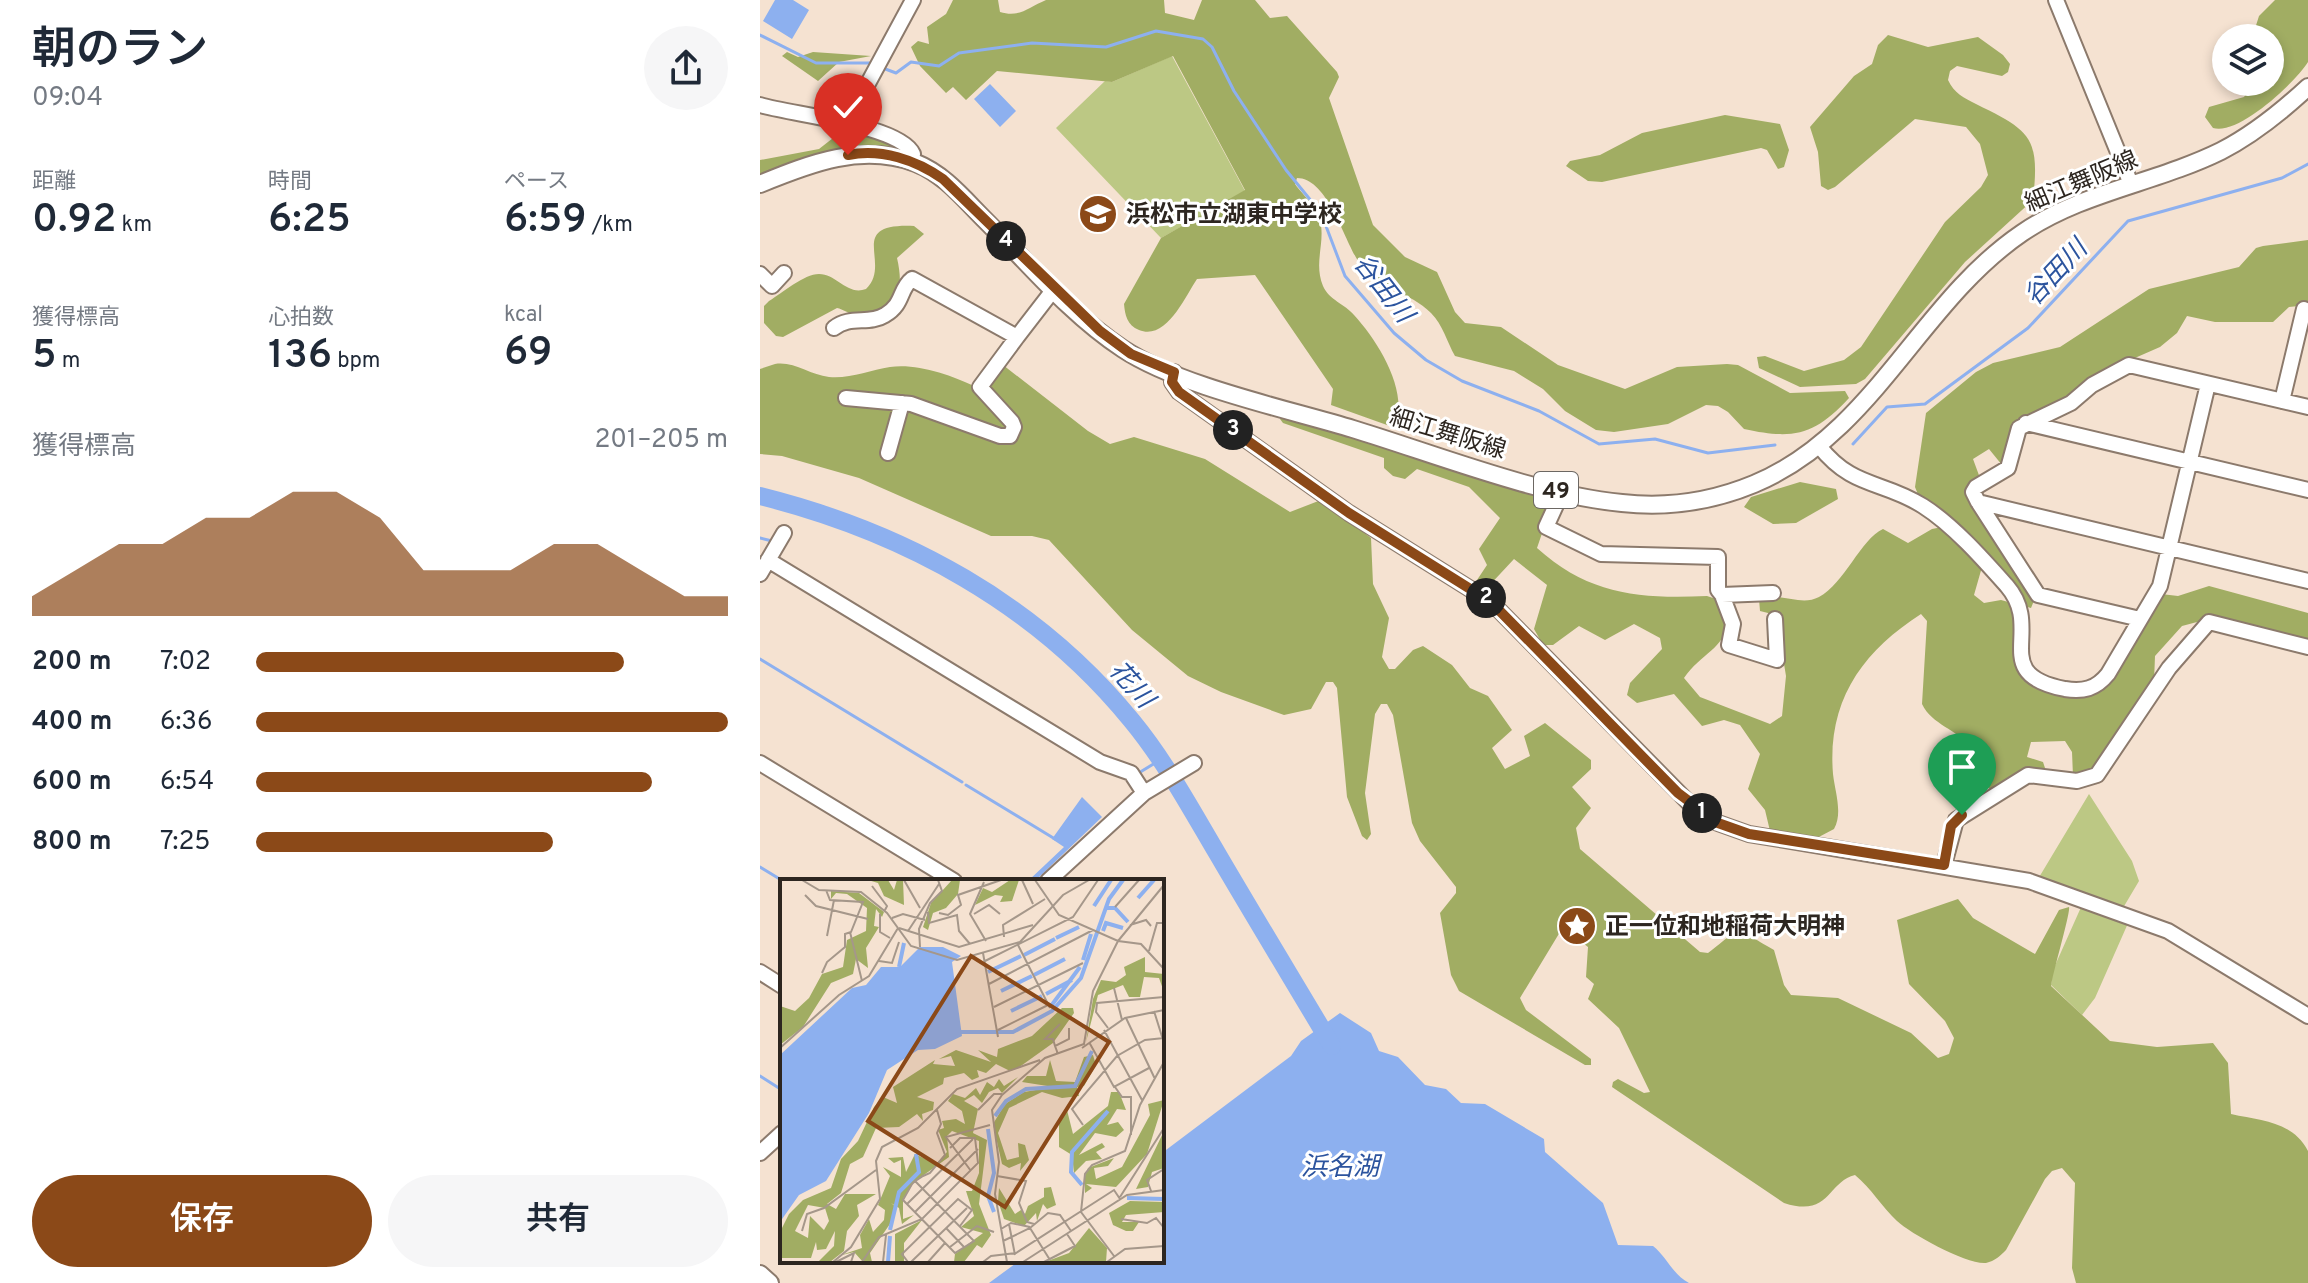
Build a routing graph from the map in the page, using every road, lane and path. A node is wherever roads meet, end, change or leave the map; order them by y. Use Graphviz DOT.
graph roads {
  1 [pos="913,0"];
  2 [pos="2056,0"];
  3 [pos="2308,87"];
  4 [pos="760,105"];
  5 [pos="845,126"];
  6 [pos="911,162"];
  7 [pos="760,184"];
  8 [pos="2131,184"];
  9 [pos="784,273"];
  10 [pos="760,274"];
  11 [pos="1054,289"];
  12 [pos="2304,309"];
  13 [pos="834,328"];
  14 [pos="1017,337"];
  15 [pos="1174,372"];
  16 [pos="2208,384"];
  17 [pos="846,398"];
  18 [pos="2282,401"];
  19 [pos="902,403"];
  20 [pos="2308,407"];
  21 [pos="2025,423"];
  22 [pos="1819,446"];
  23 [pos="888,453"];
  24 [pos="2189,462"];
  25 [pos="2308,490"];
  26 [pos="1562,492"];
  27 [pos="1978,502"];
  28 [pos="784,533"];
  29 [pos="2169,548"];
  30 [pos="768,560"];
  31 [pos="760,574"];
  32 [pos="2308,581"];
  33 [pos="1773,593"];
  34 [pos="1722,595"];
  35 [pos="1775,619"];
  36 [pos="2140,619"];
  37 [pos="2308,647"];
  38 [pos="760,763"];
  39 [pos="1194,763"];
  40 [pos="1145,792"];
  41 [pos="1944,865"];
  42 [pos="951,879"];
  43 [pos="1050,879"];
  44 [pos="760,972"];
  45 [pos="780,985"];
  46 [pos="2308,1016"];
  47 [pos="780,1135"];
  48 [pos="760,1153"];
  49 [pos="760,1274"];
  50 [pos="770,1283"];
  1 -- 5 [label="street"];
  2 -- 8 [label="street"];
  3 -- 8 [label="main road, 細江舞阪線 / 49"];
  4 -- 5 [label="street"];
  5 -- 6 [label="street"];
  6 -- 7 [label="main road, 細江舞阪線 / 49"];
  6 -- 11 [label="main road, 細江舞阪線 / 49"];
  8 -- 22 [label="main road, 細江舞阪線 / 49"];
  9 -- 10 [label="street"];
  11 -- 14 [label="street"];
  11 -- 15 [label="main road, 細江舞阪線 / 49"];
  12 -- 18 [label="street"];
  13 -- 14 [label="street"];
  14 -- 19 [label="street"];
  15 -- 26 [label="main road, 細江舞阪線 / 49"];
  15 -- 41 [label="street"];
  16 -- 18 [label="street"];
  16 -- 21 [label="street"];
  16 -- 24 [label="street"];
  17 -- 19 [label="street"];
  18 -- 20 [label="street"];
  19 -- 23 [label="street"];
  21 -- 24 [label="street"];
  21 -- 27 [label="street"];
  22 -- 26 [label="main road, 細江舞阪線 / 49"];
  22 -- 36 [label="street"];
  24 -- 25 [label="street"];
  24 -- 29 [label="street"];
  26 -- 34 [label="street"];
  27 -- 29 [label="street"];
  27 -- 36 [label="street"];
  28 -- 30 [label="street"];
  29 -- 32 [label="street"];
  29 -- 36 [label="street"];
  30 -- 31 [label="street"];
  30 -- 40 [label="street"];
  33 -- 34 [label="street"];
  34 -- 35 [label="street"];
  37 -- 41 [label="street"];
  38 -- 42 [label="street"];
  39 -- 40 [label="street"];
  40 -- 43 [label="street"];
  41 -- 46 [label="street"];
  44 -- 45 [label="street"];
  47 -- 48 [label="street"];
  49 -- 50 [label="main road"];
}
